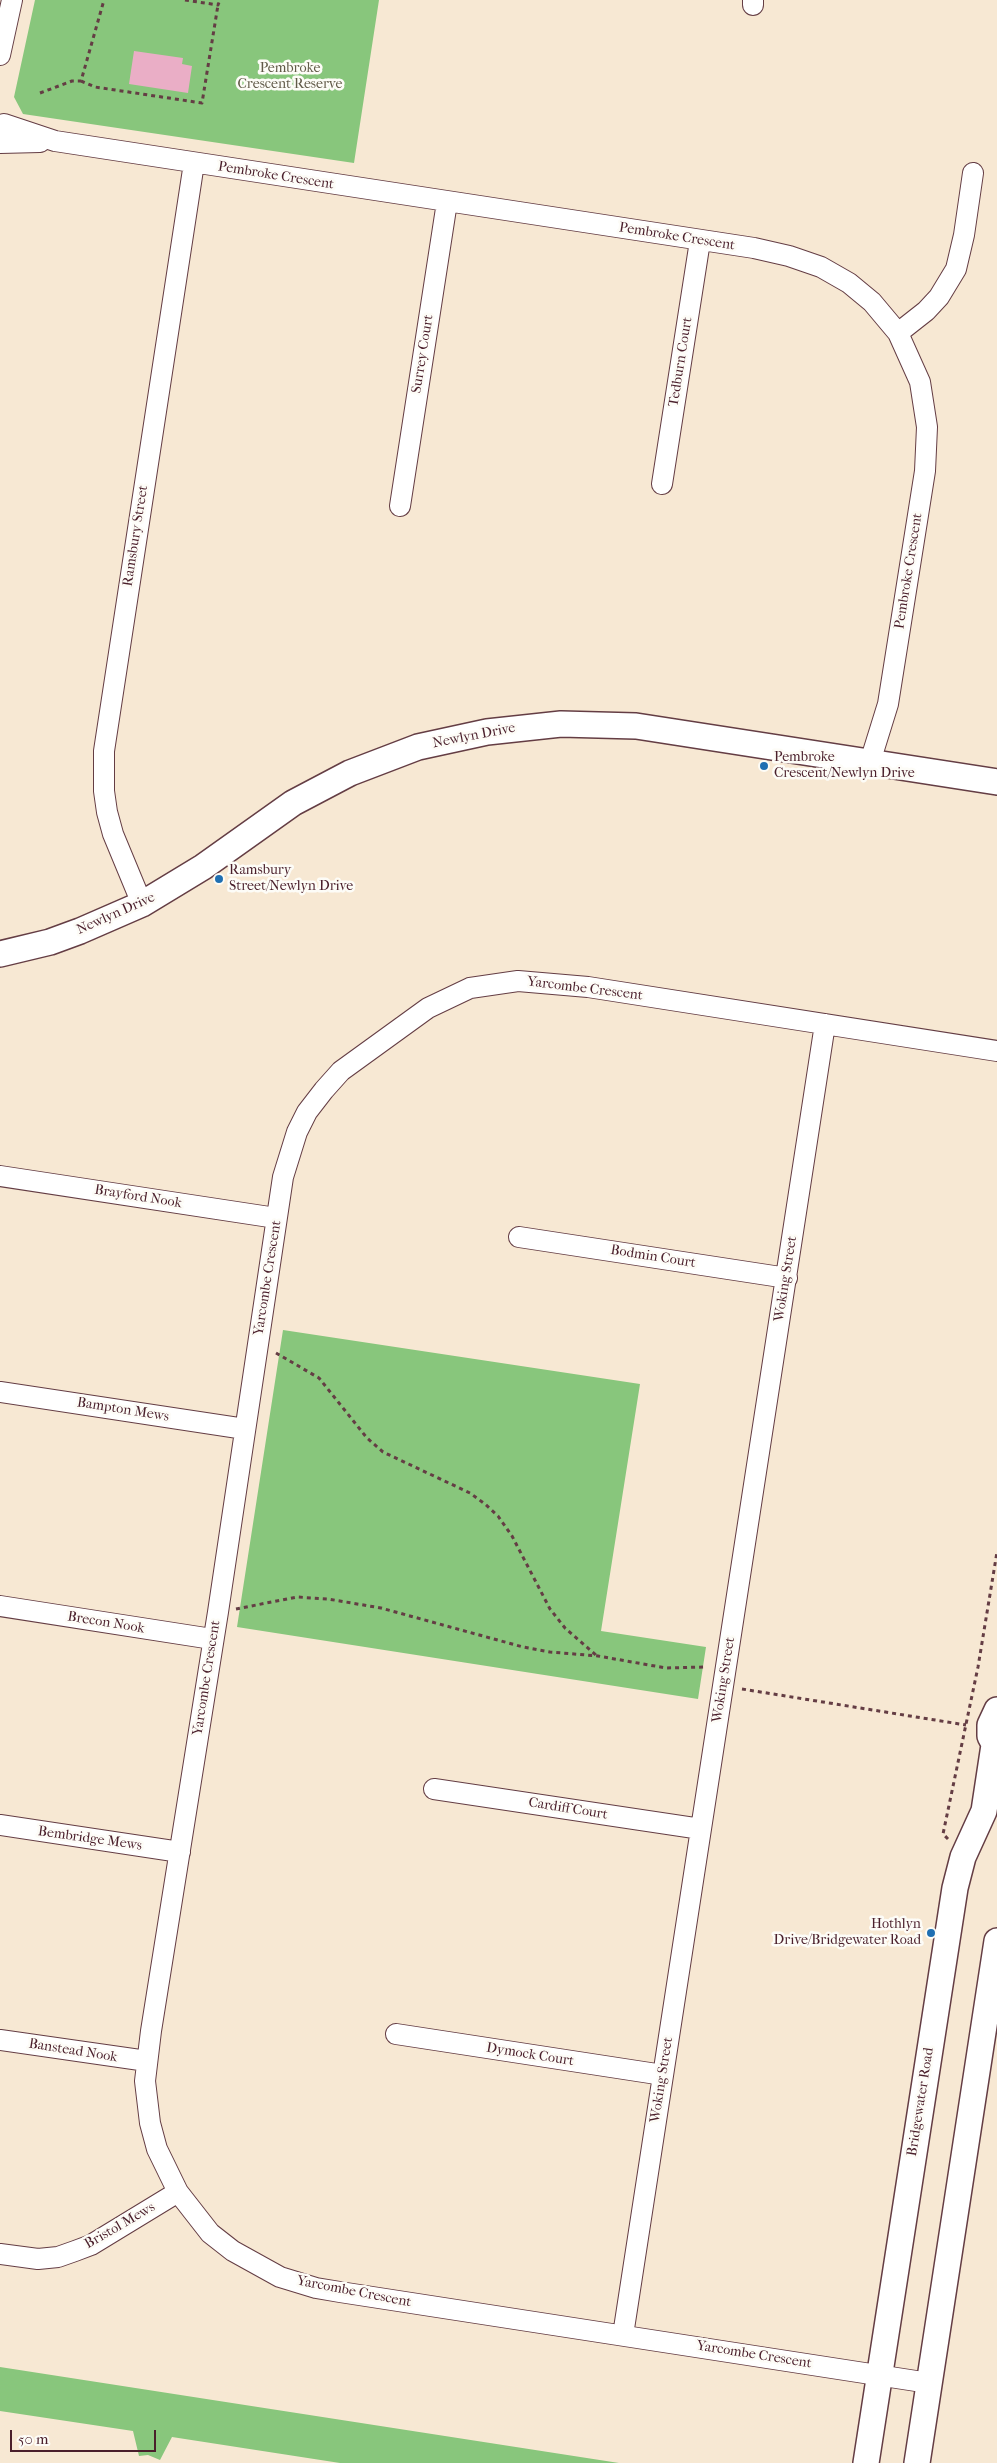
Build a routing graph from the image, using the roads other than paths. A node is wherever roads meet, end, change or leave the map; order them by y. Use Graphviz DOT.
graph roads {
  1 [pos="12,0"];
  2 [pos="0,55"];
  3 [pos="1,132"];
  4 [pos="194,163"];
  5 [pos="973,173"];
  6 [pos="447,202"];
  7 [pos="700,241"];
  8 [pos="898,333"];
  9 [pos="662,484"];
  10 [pos="400,506"];
  11 [pos="879,763"];
  12 [pos="997,782"];
  13 [pos="142,904"];
  14 [pos="0,954"];
  15 [pos="825,1024"];
  16 [pos="997,1051"];
  17 [pos="0,1176"];
  18 [pos="276,1218"];
  19 [pos="519,1237"];
  20 [pos="787,1278"];
  21 [pos="0,1392"];
  22 [pos="246,1428"];
  23 [pos="0,1606"];
  24 [pos="212,1639"];
  25 [pos="997,1710"];
  26 [pos="996,1747"];
  27 [pos="434,1789"];
  28 [pos="0,1826"];
  29 [pos="701,1829"];
  30 [pos="180,1852"];
  31 [pos="997,1941"];
  32 [pos="396,2034"];
  33 [pos="0,2040"];
  34 [pos="146,2061"];
  35 [pos="663,2075"];
  36 [pos="178,2192"];
  37 [pos="0,2254"];
  38 [pos="623,2335"];
  39 [pos="880,2375"];
  40 [pos="929,2383"];
  41 [pos="866,2463"];
  42 [pos="917,2463"];
  1 -- 2 [label="street"];
  3 -- 4 [label="street, Pembroke Crescent"];
  4 -- 6 [label="street, Pembroke Crescent"];
  4 -- 13 [label="street, Ramsbury Street"];
  5 -- 8 [label="street"];
  6 -- 7 [label="street, Pembroke Crescent"];
  6 -- 10 [label="street, Surrey Court"];
  7 -- 8 [label="street, Pembroke Crescent"];
  7 -- 9 [label="street, Tedburn Court"];
  8 -- 11 [label="street, Pembroke Crescent"];
  11 -- 12 [label="street, Newlyn Drive"];
  11 -- 13 [label="street, Newlyn Drive"];
  13 -- 14 [label="street, Newlyn Drive"];
  15 -- 16 [label="street, Yarcombe Crescent"];
  15 -- 18 [label="street, Yarcombe Crescent"];
  15 -- 20 [label="street, Woking Street"];
  17 -- 18 [label="street, Brayford Nook"];
  18 -- 22 [label="street, Yarcombe Crescent"];
  19 -- 20 [label="street, Bodmin Court"];
  20 -- 29 [label="street, Woking Street"];
  21 -- 22 [label="street, Bampton Mews"];
  22 -- 24 [label="street, Yarcombe Crescent"];
  23 -- 24 [label="street, Brecon Nook"];
  24 -- 30 [label="street, Yarcombe Crescent"];
  25 -- 26 [label="street, Bridgewater Road"];
  26 -- 39 [label="street, Bridgewater Road"];
  27 -- 29 [label="street, Cardiff Court"];
  28 -- 30 [label="street, Bembridge Mews"];
  29 -- 35 [label="street, Woking Street"];
  30 -- 34 [label="street, Yarcombe Crescent"];
  31 -- 40 [label="street"];
  32 -- 35 [label="street, Dymock Court"];
  33 -- 34 [label="street, Banstead Nook"];
  34 -- 36 [label="street, Yarcombe Crescent"];
  35 -- 38 [label="street, Woking Street"];
  36 -- 37 [label="street, Bristol Mews"];
  36 -- 38 [label="street, Yarcombe Crescent"];
  38 -- 39 [label="street, Yarcombe Crescent"];
  39 -- 40 [label="street, Yarcombe Crescent"];
  39 -- 41 [label="street, Bridgewater Road"];
  40 -- 42 [label="street"];
}
